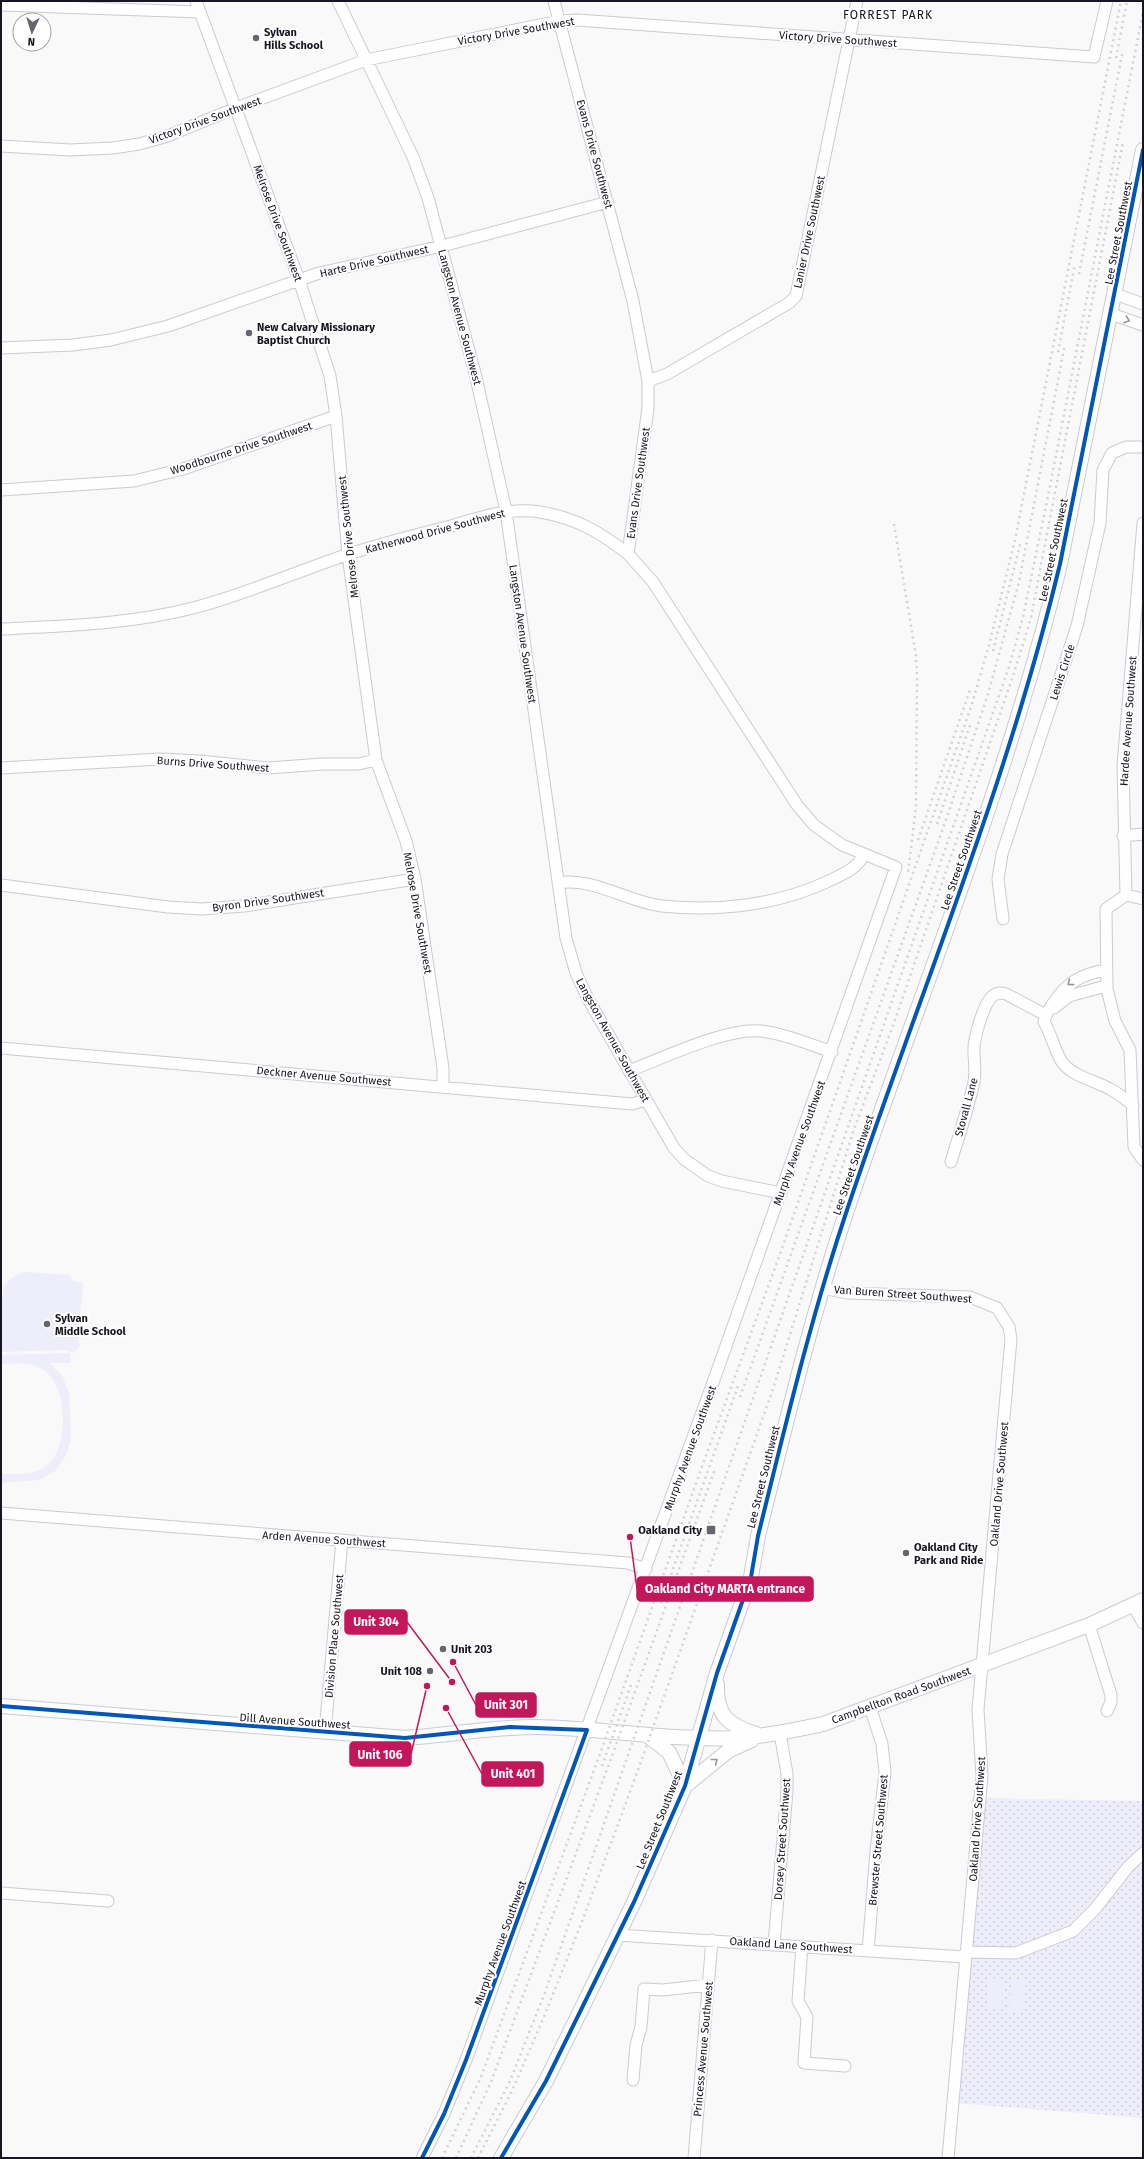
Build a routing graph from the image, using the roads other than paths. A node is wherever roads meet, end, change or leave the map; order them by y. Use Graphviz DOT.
graph roads {
  1 [pos="196,1"];
  2 [pos="338,1"];
  3 [pos="554,1"];
  4 [pos="857,1"];
  5 [pos="1107,1"];
  6 [pos="1,5"];
  7 [pos="200,12"];
  8 [pos="560,21"];
  9 [pos="848,40"];
  10 [pos="366,60"];
  11 [pos="236,108"];
  12 [pos="1,146"];
  13 [pos="1143,150"];
  14 [pos="608,202"];
  15 [pos="442,246"];
  16 [pos="299,280"];
  17 [pos="1115,294"];
  18 [pos="1143,304"];
  19 [pos="1111,314"];
  20 [pos="1143,325"];
  21 [pos="1,348"];
  22 [pos="648,381"];
  23 [pos="336,416"];
  24 [pos="1143,448"];
  25 [pos="1,490"];
  26 [pos="506,511"];
  27 [pos="1143,523"];
  28 [pos="628,554"];
  29 [pos="348,555"];
  30 [pos="1,629"];
  31 [pos="1137,656"];
  32 [pos="376,760"];
  33 [pos="1,768"];
  34 [pos="1143,834"];
  35 [pos="1123,836"];
  36 [pos="864,855"];
  37 [pos="896,867"];
  38 [pos="415,879"];
  39 [pos="1,884"];
  40 [pos="559,884"];
  41 [pos="1126,895"];
  42 [pos="1143,899"];
  43 [pos="1003,919"];
  44 [pos="1106,970"];
  45 [pos="1106,986"];
  46 [pos="1046,1015"];
  47 [pos="1,1048"];
  48 [pos="832,1052"];
  49 [pos="629,1071"];
  50 [pos="1138,1084"];
  51 [pos="443,1087"];
  52 [pos="646,1100"];
  53 [pos="1133,1105"];
  54 [pos="1142,1159"];
  55 [pos="951,1162"];
  56 [pos="781,1193"];
  57 [pos="822,1288"];
  58 [pos="1003,1315"];
  59 [pos="1,1513"];
  60 [pos="342,1540"];
  61 [pos="646,1569"];
  62 [pos="1138,1603"];
  63 [pos="1143,1623"];
  64 [pos="1089,1625"];
  65 [pos="982,1665"];
  66 [pos="717,1673"];
  67 [pos="1,1706"];
  68 [pos="870,1707"];
  69 [pos="1107,1711"];
  70 [pos="587,1730"];
  71 [pos="325,1732"];
  72 [pos="780,1733"];
  73 [pos="762,1735"];
  74 [pos="648,1736"];
  75 [pos="698,1737"];
  76 [pos="685,1786"];
  77 [pos="1143,1852"];
  78 [pos="1,1893"];
  79 [pos="108,1901"];
  80 [pos="617,1935"];
  81 [pos="712,1940"];
  82 [pos="774,1944"];
  83 [pos="802,1946"];
  84 [pos="868,1951"];
  85 [pos="966,1955"];
  86 [pos="708,1985"];
  87 [pos="845,2066"];
  88 [pos="633,2080"];
  89 [pos="422,2158"];
  90 [pos="501,2158"];
  91 [pos="694,2158"];
  92 [pos="948,2158"];
  1 -- 7 [label="street, Melrose Drive Southwest"];
  2 -- 10 [label="street, Langston Avenue Southwest"];
  3 -- 8 [label="street, Evans Drive Southwest"];
  4 -- 9 [label="street, Lanier Drive Southwest"];
  5 -- 9 [label="street, Victory Drive Southwest"];
  6 -- 7 [label="street"];
  7 -- 11 [label="street, Melrose Drive Southwest"];
  8 -- 9 [label="street, Victory Drive Southwest"];
  8 -- 10 [label="street, Victory Drive Southwest"];
  8 -- 14 [label="street, Evans Drive Southwest"];
  9 -- 22 [label="street, Lanier Drive Southwest"];
  10 -- 11 [label="street, Victory Drive Southwest"];
  10 -- 15 [label="street, Langston Avenue Southwest"];
  11 -- 12 [label="street, Victory Drive Southwest"];
  11 -- 16 [label="street, Melrose Drive Southwest"];
  13 -- 17 [label="main road, Lee Street Southwest"];
  14 -- 15 [label="street, Harte Drive Southwest"];
  14 -- 22 [label="street, Evans Drive Southwest"];
  15 -- 16 [label="street, Harte Drive Southwest"];
  15 -- 26 [label="street, Langston Avenue Southwest"];
  16 -- 21 [label="street, Harte Drive Southwest"];
  16 -- 23 [label="street, Melrose Drive Southwest"];
  17 -- 18 [label="street"];
  17 -- 19 [label="main road, Lee Street Southwest"];
  19 -- 20 [label="street, one-way"];
  19 -- 57 [label="main road, Lee Street Southwest"];
  22 -- 28 [label="street, Evans Drive Southwest"];
  23 -- 25 [label="street, Woodbourne Drive Southwest"];
  23 -- 29 [label="street, Melrose Drive Southwest"];
  24 -- 43 [label="street, Lewis Circle"];
  26 -- 28 [label="street, Katherwood Drive Southwest"];
  26 -- 29 [label="street, Katherwood Drive Southwest"];
  26 -- 40 [label="street, Langston Avenue Southwest"];
  27 -- 31 [label="street, Hardee Avenue Southwest"];
  28 -- 36 [label="street, Evans Drive Southwest"];
  29 -- 30 [label="street, Katherwood Drive Southwest"];
  29 -- 32 [label="street, Melrose Drive Southwest"];
  31 -- 35 [label="street, Hardee Avenue Southwest"];
  32 -- 33 [label="street, Burns Drive Southwest"];
  32 -- 38 [label="street, Melrose Drive Southwest"];
  34 -- 35 [label="street"];
  35 -- 41 [label="street, Hardee Avenue Southwest"];
  36 -- 37 [label="street, Evans Drive Southwest"];
  36 -- 40 [label="street"];
  37 -- 48 [label="street, Murphy Avenue Southwest"];
  38 -- 39 [label="street, Byron Drive Southwest"];
  38 -- 51 [label="street, Melrose Drive Southwest"];
  40 -- 49 [label="street, Langston Avenue Southwest"];
  41 -- 42 [label="street"];
  41 -- 44 [label="street"];
  44 -- 45 [label="street"];
  44 -- 46 [label="street, one-way"];
  45 -- 46 [label="street"];
  45 -- 50 [label="street"];
  46 -- 53 [label="street"];
  46 -- 55 [label="street, Stovall Lane"];
  47 -- 51 [label="street, Deckner Avenue Southwest"];
  48 -- 49 [label="street"];
  48 -- 56 [label="street, Murphy Avenue Southwest"];
  49 -- 52 [label="street, Langston Avenue Southwest"];
  50 -- 53 [label="street"];
  51 -- 52 [label="street, Deckner Avenue Southwest"];
  52 -- 56 [label="street, Langston Avenue Southwest"];
  53 -- 54 [label="street"];
  56 -- 61 [label="street, Murphy Avenue Southwest"];
  57 -- 58 [label="street, Van Buren Street Southwest"];
  57 -- 66 [label="main road, Lee Street Southwest"];
  58 -- 65 [label="street, Oakland Drive Southwest"];
  59 -- 60 [label="street, Arden Avenue Southwest"];
  60 -- 61 [label="street, Arden Avenue Southwest"];
  60 -- 71 [label="street, Division Place Southwest"];
  61 -- 70 [label="street, Murphy Avenue Southwest"];
  62 -- 63 [label="street"];
  62 -- 64 [label="main road, Campbellton Road Southwest"];
  64 -- 65 [label="main road, Campbellton Road Southwest"];
  64 -- 69 [label="street"];
  65 -- 68 [label="main road, Campbellton Road Southwest"];
  65 -- 85 [label="street, Oakland Drive Southwest"];
  66 -- 73 [label="main road"];
  66 -- 75 [label="main road, Lee Street Southwest"];
  67 -- 71 [label="main road, Dill Avenue Southwest"];
  68 -- 72 [label="main road, Campbellton Road Southwest"];
  68 -- 84 [label="street, Brewster Street Southwest"];
  70 -- 71 [label="main road, Dill Avenue Southwest"];
  70 -- 74 [label="main road, Dill Avenue Southwest"];
  70 -- 89 [label="street, Murphy Avenue Southwest"];
  72 -- 73 [label="main road, Campbellton Road Southwest"];
  72 -- 82 [label="street, Dorsey Street Southwest"];
  73 -- 75 [label="main road, Campbellton Road Southwest"];
  76 -- 73 [label="main road, one-way"];
  74 -- 75 [label="main road, Campbellton Road Southwest"];
  74 -- 76 [label="main road"];
  75 -- 76 [label="main road, Lee Street Southwest"];
  76 -- 80 [label="main road, Lee Street Southwest"];
  77 -- 85 [label="street, Oakland Lane Southwest"];
  78 -- 79 [label="street"];
  80 -- 81 [label="street, Oakland Lane Southwest"];
  80 -- 90 [label="main road, Lee Street Southwest"];
  81 -- 82 [label="street, Oakland Lane Southwest"];
  81 -- 86 [label="street, Princess Avenue Southwest"];
  82 -- 83 [label="street, Oakland Lane Southwest"];
  83 -- 84 [label="street, Oakland Lane Southwest"];
  83 -- 87 [label="street"];
  84 -- 85 [label="street, Oakland Lane Southwest"];
  85 -- 92 [label="street, Oakland Drive Southwest"];
  86 -- 88 [label="street"];
  86 -- 91 [label="street, Princess Avenue Southwest"];
}
